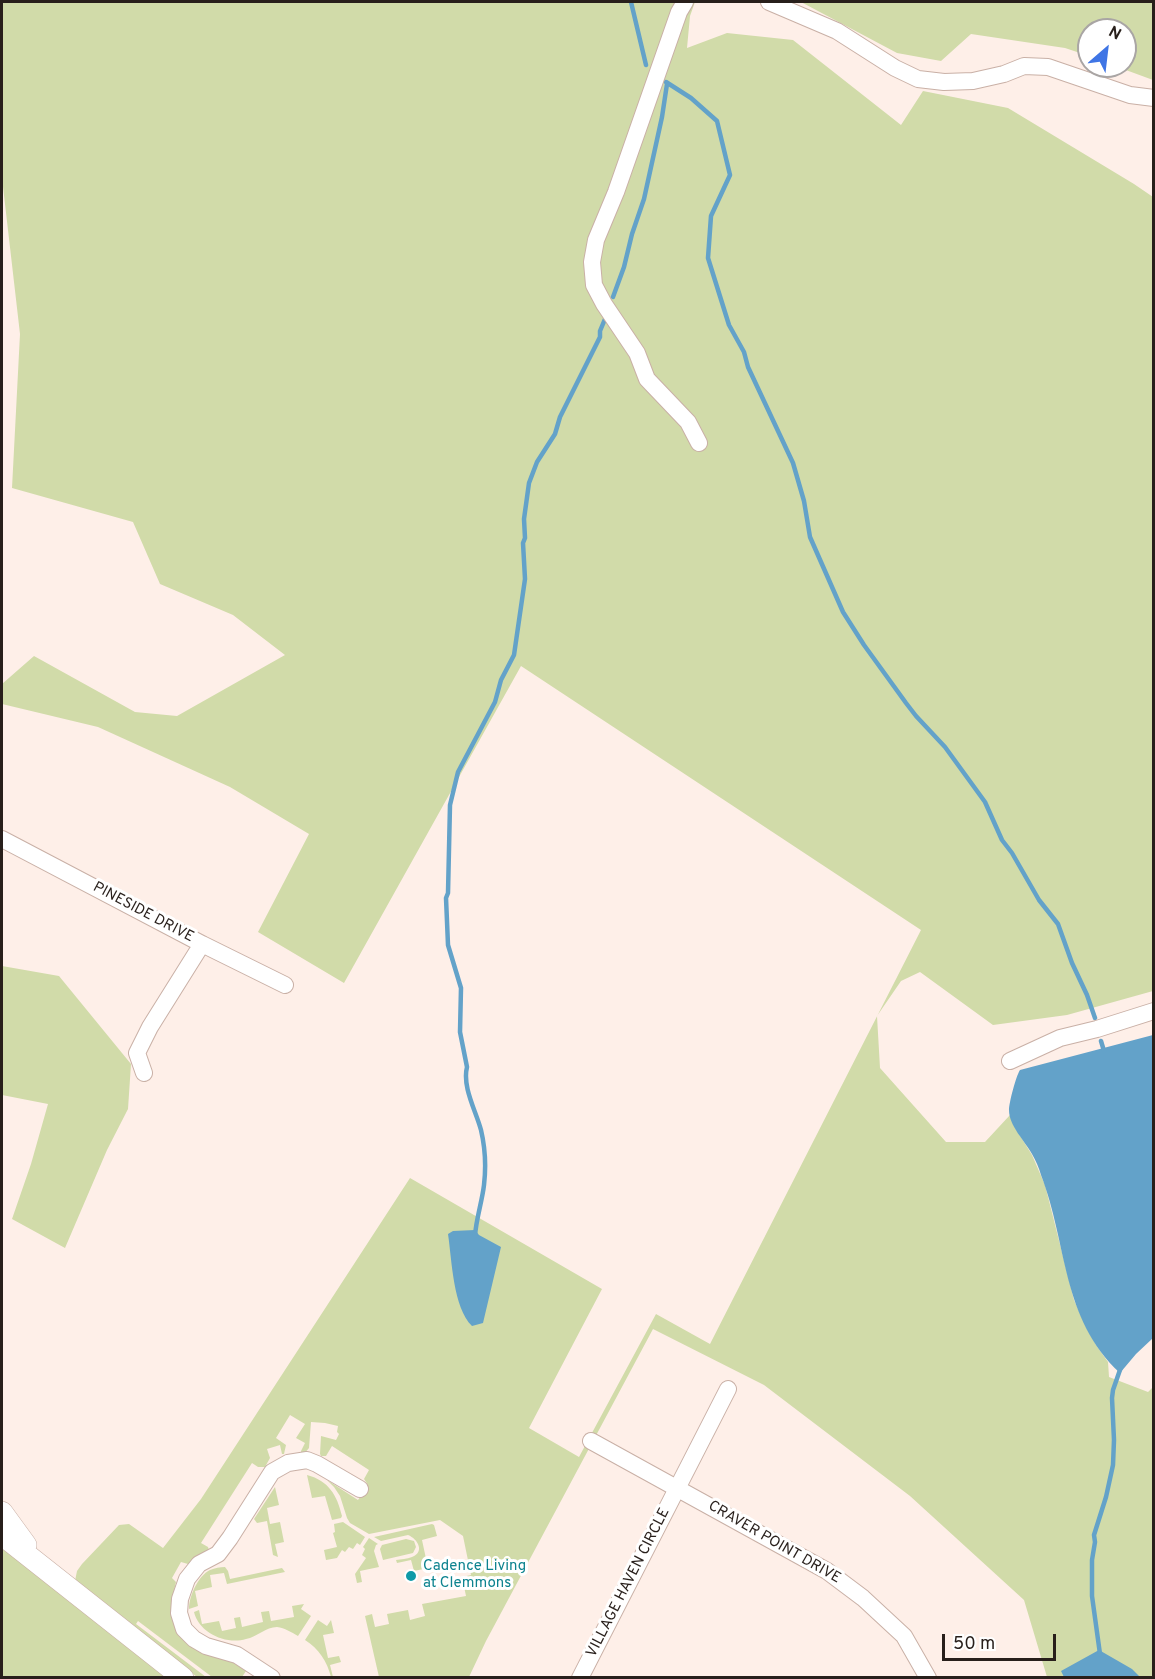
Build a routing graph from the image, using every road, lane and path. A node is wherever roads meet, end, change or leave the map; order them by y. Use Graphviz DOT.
graph roads {
  1 [pos="685,2"];
  2 [pos="769,2"];
  3 [pos="1154,98"];
  4 [pos="699,443"];
  5 [pos="2,839"];
  6 [pos="202,944"];
  7 [pos="285,986"];
  8 [pos="1154,1011"];
  9 [pos="1010,1061"];
  10 [pos="144,1073"];
  11 [pos="728,1389"];
  12 [pos="591,1440"];
  13 [pos="677,1488"];
  14 [pos="360,1489"];
  15 [pos="2,1512"];
  16 [pos="2,1535"];
  17 [pos="43,1567"];
  18 [pos="183,1677"];
  19 [pos="272,1677"];
  20 [pos="580,1677"];
  21 [pos="928,1677"];
  1 -- 4 [label="street"];
  2 -- 3 [label="street"];
  5 -- 6 [label="street, PINESIDE DRIVE"];
  6 -- 7 [label="street, PINESIDE DRIVE"];
  6 -- 10 [label="street"];
  8 -- 9 [label="street"];
  11 -- 13 [label="street, VILLAGE HAVEN CIRCLE"];
  12 -- 13 [label="street, CRAVER POINT DRIVE"];
  13 -- 20 [label="street, VILLAGE HAVEN CIRCLE"];
  13 -- 21 [label="street, CRAVER POINT DRIVE"];
  14 -- 19 [label="street"];
  15 -- 17 [label="main road"];
  16 -- 17 [label="main road"];
  17 -- 18 [label="main road"];
}
